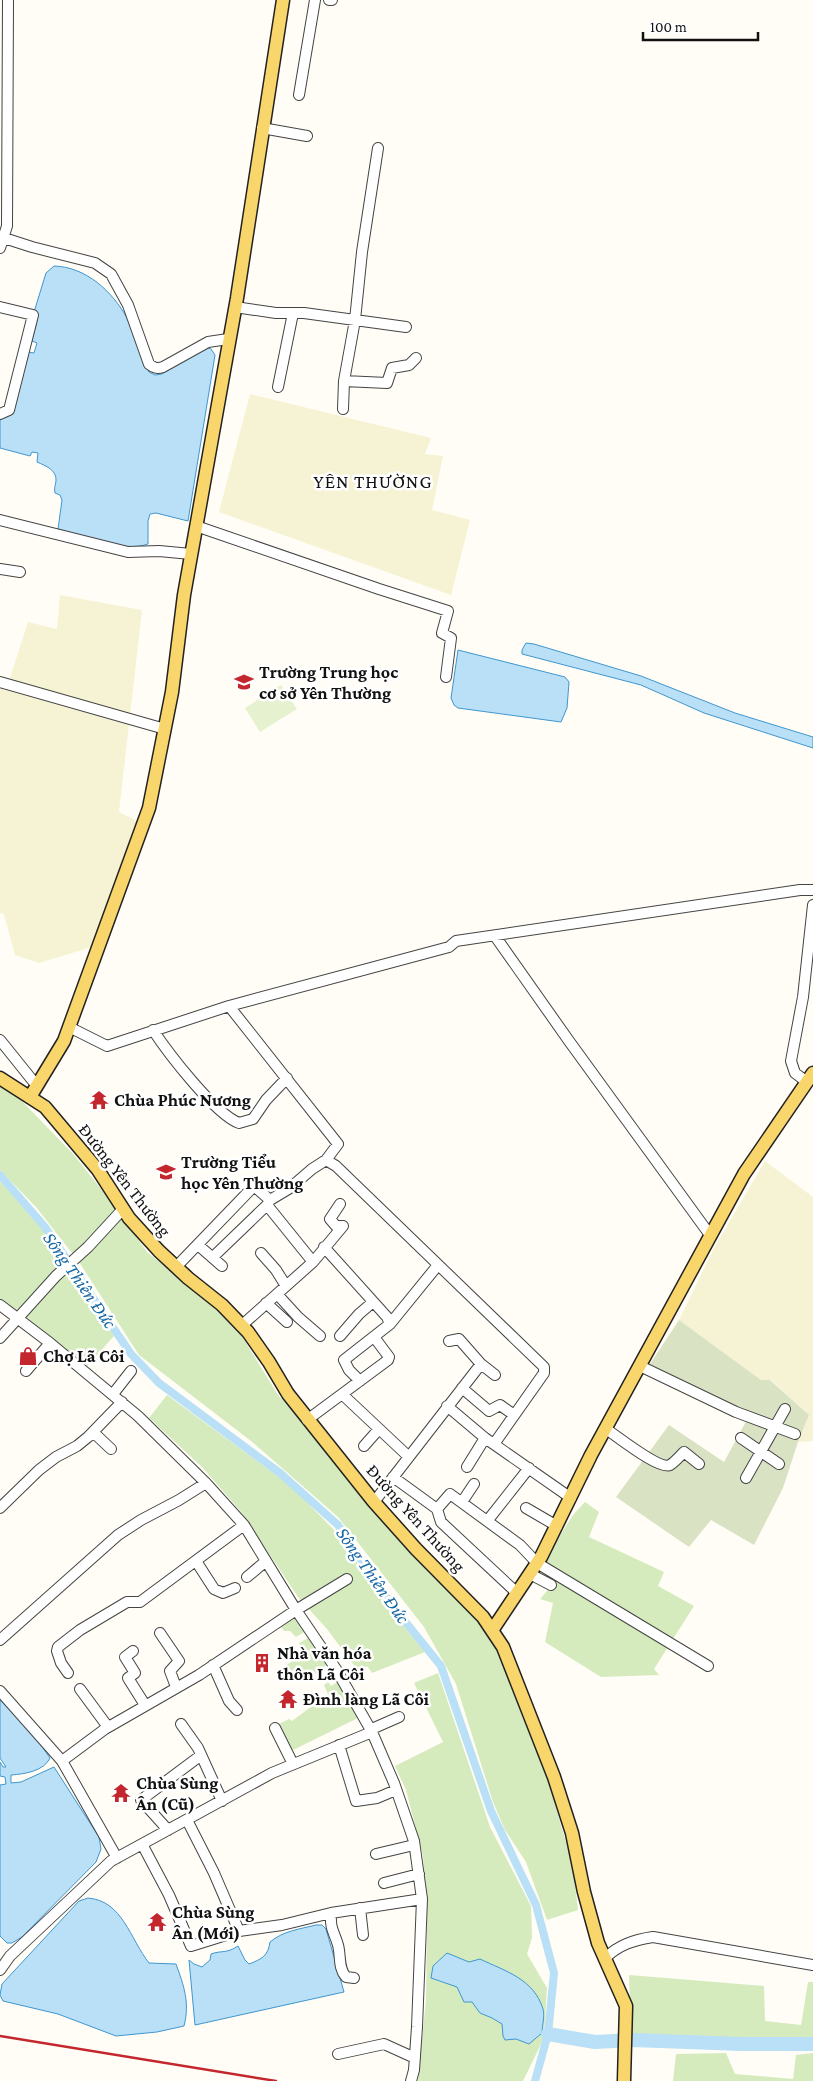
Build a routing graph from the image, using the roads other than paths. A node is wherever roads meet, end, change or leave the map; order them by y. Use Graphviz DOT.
graph roads {
  1 [pos="8,0"];
  2 [pos="282,0"];
  3 [pos="315,0"];
  4 [pos="299,94"];
  5 [pos="262,128"];
  6 [pos="307,136"];
  7 [pos="378,148"];
  8 [pos="3,216"];
  9 [pos="4,238"];
  10 [pos="0,248"];
  11 [pos="0,307"];
  12 [pos="235,307"];
  13 [pos="293,313"];
  14 [pos="355,320"];
  15 [pos="406,328"];
  16 [pos="228,339"];
  17 [pos="416,358"];
  18 [pos="344,381"];
  19 [pos="278,387"];
  20 [pos="343,409"];
  21 [pos="0,414"];
  22 [pos="0,520"];
  23 [pos="196,526"];
  24 [pos="191,554"];
  25 [pos="0,568"];
  26 [pos="20,572"];
  27 [pos="446,677"];
  28 [pos="0,682"];
  29 [pos="165,729"];
  30 [pos="813,890"];
  31 [pos="813,905"];
  32 [pos="495,936"];
  33 [pos="809,974"];
  34 [pos="808,992"];
  35 [pos="229,1006"];
  36 [pos="69,1028"];
  37 [pos="153,1030"];
  38 [pos="0,1040"];
  39 [pos="0,1078"];
  40 [pos="287,1078"];
  41 [pos="810,1078"];
  42 [pos="33,1092"];
  43 [pos="326,1160"];
  44 [pos="269,1202"];
  45 [pos="340,1204"];
  46 [pos="123,1209"];
  47 [pos="710,1235"];
  48 [pos="198,1245"];
  49 [pos="324,1247"];
  50 [pos="261,1253"];
  51 [pos="213,1257"];
  52 [pos="313,1262"];
  53 [pos="438,1265"];
  54 [pos="222,1266"];
  55 [pos="176,1267"];
  56 [pos="286,1286"];
  57 [pos="277,1294"];
  58 [pos="373,1302"];
  59 [pos="266,1304"];
  60 [pos="0,1305"];
  61 [pos="18,1318"];
  62 [pos="287,1322"];
  63 [pos="390,1324"];
  64 [pos="241,1326"];
  65 [pos="320,1336"];
  66 [pos="340,1336"];
  67 [pos="374,1337"];
  68 [pos="0,1338"];
  69 [pos="449,1341"];
  70 [pos="50,1343"];
  71 [pos="480,1364"];
  72 [pos="640,1366"];
  73 [pos="26,1371"];
  74 [pos="131,1371"];
  75 [pos="495,1375"];
  76 [pos="360,1381"];
  77 [pos="462,1388"];
  78 [pos="113,1394"];
  79 [pos="343,1395"];
  80 [pos="122,1402"];
  81 [pos="446,1406"];
  82 [pos="785,1409"];
  83 [pos="514,1415"];
  84 [pos="307,1420"];
  85 [pos="774,1426"];
  86 [pos="379,1429"];
  87 [pos="92,1432"];
  88 [pos="610,1432"];
  89 [pos="795,1434"];
  90 [pos="740,1438"];
  91 [pos="489,1441"];
  92 [pos="364,1446"];
  93 [pos="111,1449"];
  94 [pos="761,1451"];
  95 [pos="409,1457"];
  96 [pos="699,1464"];
  97 [pos="779,1464"];
  98 [pos="467,1467"];
  99 [pos="529,1468"];
  100 [pos="393,1477"];
  101 [pos="746,1478"];
  102 [pos="206,1483"];
  103 [pos="474,1484"];
  104 [pos="571,1498"];
  105 [pos="374,1502"];
  106 [pos="462,1502"];
  107 [pos="0,1508"];
  108 [pos="526,1508"];
  109 [pos="437,1509"];
  110 [pos="488,1520"];
  111 [pos="244,1525"];
  112 [pos="557,1526"];
  113 [pos="196,1561"];
  114 [pos="266,1561"];
  115 [pos="534,1568"];
  116 [pos="247,1577"];
  117 [pos="347,1579"];
  118 [pos="551,1585"];
  119 [pos="235,1588"];
  120 [pos="517,1593"];
  121 [pos="296,1610"];
  122 [pos="493,1629"];
  123 [pos="160,1634"];
  124 [pos="0,1640"];
  125 [pos="133,1651"];
  126 [pos="213,1665"];
  127 [pos="708,1666"];
  128 [pos="68,1673"];
  129 [pos="176,1687"];
  130 [pos="80,1689"];
  131 [pos="0,1691"];
  132 [pos="145,1705"];
  133 [pos="237,1710"];
  134 [pos="399,1717"];
  135 [pos="181,1724"];
  136 [pos="108,1727"];
  137 [pos="275,1728"];
  138 [pos="372,1732"];
  139 [pos="340,1745"];
  140 [pos="200,1756"];
  141 [pos="62,1761"];
  142 [pos="293,1764"];
  143 [pos="396,1790"];
  144 [pos="222,1801"];
  145 [pos="187,1820"];
  146 [pos="168,1830"];
  147 [pos="142,1844"];
  148 [pos="414,1845"];
  149 [pos="376,1854"];
  150 [pos="117,1858"];
  151 [pos="419,1874"];
  152 [pos="384,1883"];
  153 [pos="422,1899"];
  154 [pos="360,1908"];
  155 [pos="331,1913"];
  156 [pos="239,1931"];
  157 [pos="363,1936"];
  158 [pos="604,1958"];
  159 [pos="813,1965"];
  160 [pos="0,1970"];
  161 [pos="354,1978"];
  162 [pos="338,2054"];
  163 [pos="415,2058"];
  164 [pos="411,2081"];
  165 [pos="624,2081"];
  1 -- 8 [label="street"];
  2 -- 5 [label="main road"];
  3 -- 4 [label="street"];
  5 -- 6 [label="street"];
  5 -- 12 [label="main road"];
  7 -- 14 [label="street"];
  8 -- 9 [label="street"];
  9 -- 10 [label="street"];
  9 -- 16 [label="street"];
  11 -- 21 [label="street"];
  12 -- 13 [label="street"];
  12 -- 16 [label="main road"];
  13 -- 14 [label="street"];
  13 -- 19 [label="street"];
  14 -- 15 [label="street"];
  14 -- 18 [label="street"];
  16 -- 23 [label="main road"];
  17 -- 18 [label="street"];
  18 -- 20 [label="street"];
  22 -- 24 [label="street"];
  23 -- 24 [label="main road"];
  23 -- 27 [label="street"];
  24 -- 29 [label="main road"];
  25 -- 26 [label="street"];
  28 -- 29 [label="street"];
  29 -- 36 [label="main road"];
  30 -- 32 [label="street"];
  31 -- 33 [label="street"];
  32 -- 35 [label="street"];
  32 -- 47 [label="street"];
  33 -- 34 [label="street"];
  34 -- 41 [label="street"];
  35 -- 37 [label="street"];
  35 -- 40 [label="street"];
  36 -- 37 [label="street"];
  36 -- 42 [label="main road"];
  37 -- 40 [label="street"];
  38 -- 42 [label="street"];
  39 -- 42 [label="main road, Đường Yên Thường"];
  40 -- 43 [label="street"];
  41 -- 47 [label="main road"];
  42 -- 46 [label="main road, Đường Yên Thường"];
  43 -- 44 [label="street"];
  43 -- 53 [label="street"];
  44 -- 48 [label="street"];
  44 -- 51 [label="street"];
  44 -- 52 [label="street"];
  45 -- 49 [label="street"];
  46 -- 55 [label="main road, Đường Yên Thường"];
  46 -- 61 [label="street"];
  47 -- 72 [label="main road"];
  48 -- 51 [label="street"];
  48 -- 55 [label="street"];
  49 -- 52 [label="street"];
  49 -- 58 [label="street"];
  50 -- 56 [label="street"];
  51 -- 54 [label="street"];
  52 -- 56 [label="street"];
  53 -- 63 [label="street"];
  53 -- 83 [label="street"];
  55 -- 64 [label="main road, Đường Yên Thường"];
  56 -- 57 [label="street"];
  57 -- 59 [label="street"];
  57 -- 65 [label="street"];
  58 -- 63 [label="street"];
  58 -- 66 [label="street"];
  59 -- 62 [label="street"];
  59 -- 64 [label="street"];
  60 -- 61 [label="street"];
  61 -- 68 [label="street"];
  61 -- 70 [label="street"];
  63 -- 67 [label="street"];
  64 -- 84 [label="main road, Đường Yên Thường"];
  67 -- 76 [label="street"];
  67 -- 76 [label="street"];
  69 -- 71 [label="street"];
  70 -- 73 [label="street"];
  70 -- 78 [label="street"];
  71 -- 75 [label="street"];
  71 -- 77 [label="street"];
  72 -- 85 [label="street"];
  72 -- 88 [label="main road"];
  74 -- 78 [label="street"];
  76 -- 79 [label="street"];
  77 -- 81 [label="street"];
  77 -- 83 [label="street"];
  78 -- 80 [label="street"];
  79 -- 84 [label="street"];
  79 -- 86 [label="street"];
  80 -- 87 [label="street"];
  80 -- 102 [label="street"];
  81 -- 91 [label="street"];
  81 -- 95 [label="street"];
  82 -- 85 [label="street"];
  83 -- 91 [label="street"];
  84 -- 105 [label="main road, Đường Yên Thường"];
  85 -- 89 [label="street"];
  85 -- 94 [label="street"];
  86 -- 92 [label="street"];
  86 -- 95 [label="street"];
  87 -- 93 [label="street"];
  87 -- 107 [label="street"];
  88 -- 96 [label="street"];
  88 -- 104 [label="main road"];
  90 -- 94 [label="street"];
  91 -- 98 [label="street"];
  91 -- 99 [label="street"];
  94 -- 97 [label="street"];
  94 -- 101 [label="street"];
  95 -- 100 [label="street"];
  99 -- 104 [label="street"];
  99 -- 110 [label="street"];
  100 -- 105 [label="street"];
  100 -- 109 [label="street"];
  102 -- 111 [label="street"];
  102 -- 124 [label="street"];
  103 -- 106 [label="street"];
  104 -- 112 [label="main road"];
  105 -- 122 [label="main road, Đường Yên Thường"];
  106 -- 109 [label="street"];
  106 -- 110 [label="street"];
  108 -- 112 [label="street"];
  109 -- 120 [label="street"];
  110 -- 115 [label="street"];
  111 -- 113 [label="street"];
  111 -- 114 [label="street"];
  112 -- 115 [label="main road"];
  113 -- 119 [label="street"];
  113 -- 128 [label="street"];
  114 -- 116 [label="street"];
  114 -- 121 [label="street"];
  115 -- 118 [label="street"];
  115 -- 120 [label="main road"];
  115 -- 127 [label="street"];
  117 -- 121 [label="street"];
  120 -- 122 [label="main road"];
  121 -- 126 [label="street"];
  121 -- 138 [label="street"];
  122 -- 158 [label="main road, Đường Yên Thường"];
  123 -- 129 [label="street"];
  125 -- 132 [label="street"];
  126 -- 129 [label="street"];
  126 -- 133 [label="street"];
  129 -- 132 [label="street"];
  130 -- 136 [label="street"];
  131 -- 141 [label="street"];
  132 -- 136 [label="street"];
  134 -- 138 [label="street"];
  135 -- 140 [label="street"];
  136 -- 141 [label="street"];
  137 -- 142 [label="street"];
  138 -- 139 [label="street"];
  138 -- 143 [label="street"];
  139 -- 142 [label="street"];
  139 -- 143 [label="street"];
  140 -- 144 [label="street"];
  140 -- 146 [label="street"];
  141 -- 150 [label="street"];
  142 -- 144 [label="street"];
  143 -- 148 [label="street"];
  144 -- 145 [label="street"];
  145 -- 146 [label="street"];
  145 -- 156 [label="street"];
  146 -- 147 [label="street"];
  147 -- 150 [label="street"];
  147 -- 156 [label="street"];
  148 -- 149 [label="street"];
  148 -- 151 [label="street"];
  150 -- 160 [label="street"];
  151 -- 152 [label="street"];
  151 -- 153 [label="street"];
  153 -- 154 [label="street"];
  153 -- 163 [label="street"];
  154 -- 155 [label="street"];
  154 -- 157 [label="street"];
  155 -- 156 [label="street"];
  155 -- 161 [label="street"];
  158 -- 159 [label="street"];
  158 -- 165 [label="main road, Đường Yên Thường"];
  162 -- 163 [label="street"];
  163 -- 164 [label="street"];
}
